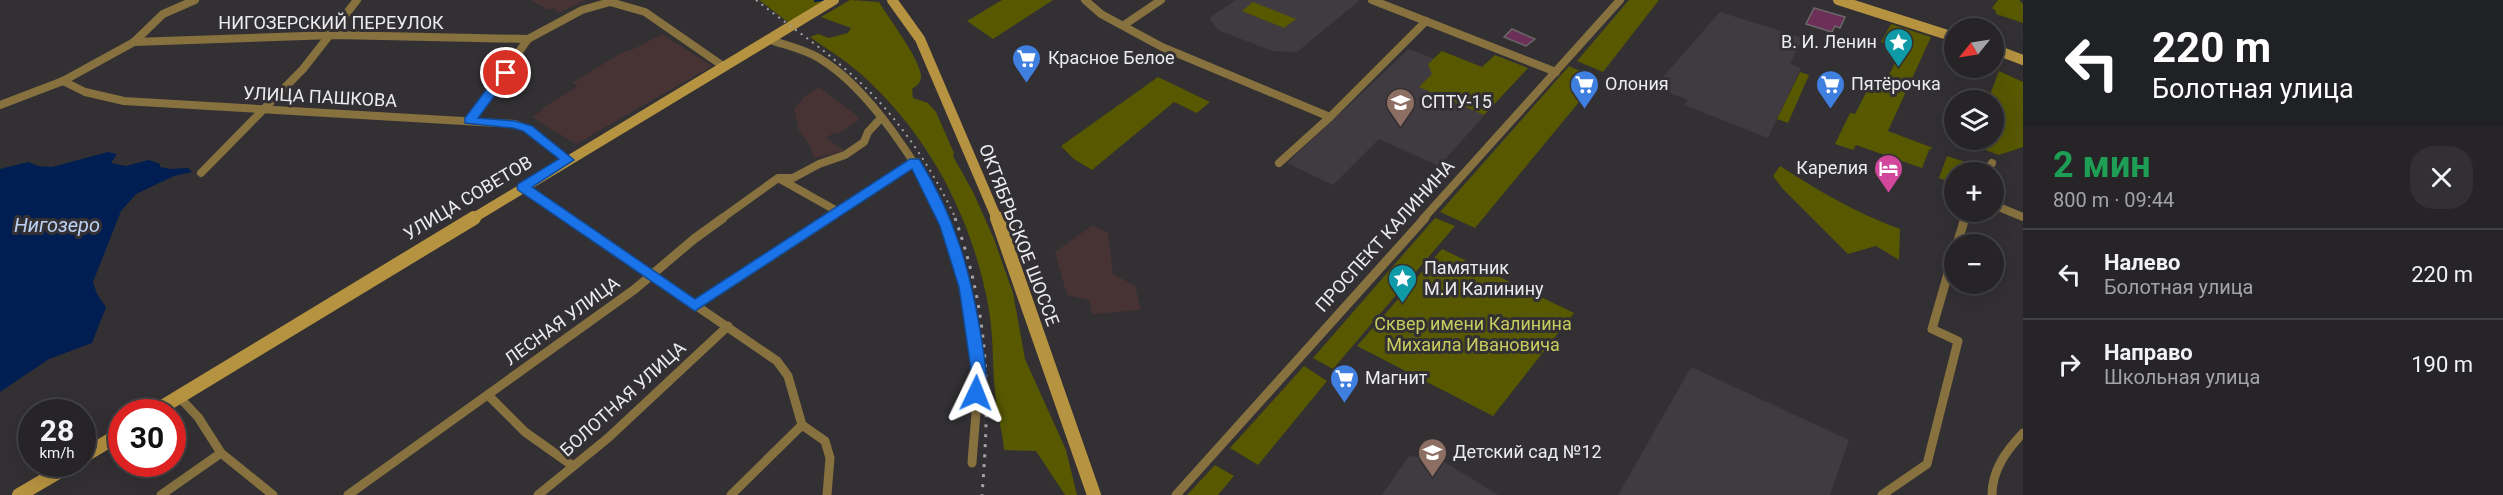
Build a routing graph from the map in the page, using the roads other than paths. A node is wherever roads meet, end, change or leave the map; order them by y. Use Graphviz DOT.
graph roads {
  1 [pos="195,0"];
  2 [pos="357,0"];
  3 [pos="834,0"];
  4 [pos="892,0"];
  5 [pos="1085,0"];
  6 [pos="1161,0"];
  7 [pos="1372,0"];
  8 [pos="1620,0"];
  9 [pos="1839,0"];
  10 [pos="1426,21"];
  11 [pos="1124,25"];
  12 [pos="334,34"];
  13 [pos="1944,34"];
  14 [pos="528,39"];
  15 [pos="768,39"];
  16 [pos="134,42"];
  17 [pos="2004,53"];
  18 [pos="2023,60"];
  19 [pos="723,66"];
  20 [pos="1556,72"];
  21 [pos="63,81"];
  22 [pos="0,105"];
  23 [pos="266,108"];
  24 [pos="1330,117"];
  25 [pos="881,118"];
  26 [pos="470,121"];
  27 [pos="568,160"];
  28 [pos="915,162"];
  29 [pos="1280,164"];
  30 [pos="201,173"];
  31 [pos="778,178"];
  32 [pos="523,187"];
  33 [pos="2004,209"];
  34 [pos="837,211"];
  35 [pos="2023,217"];
  36 [pos="650,275"];
  37 [pos="1944,287"];
  38 [pos="695,306"];
  39 [pos="728,326"];
  40 [pos="488,395"];
  41 [pos="179,397"];
  42 [pos="176,399"];
  43 [pos="801,425"];
  44 [pos="2023,433"];
  45 [pos="221,453"];
  46 [pos="972,464"];
  47 [pos="573,466"];
  48 [pos="50,477"];
  49 [pos="1095,494"];
  50 [pos="19,495"];
  51 [pos="162,495"];
  52 [pos="273,495"];
  53 [pos="348,495"];
  54 [pos="538,495"];
  55 [pos="731,495"];
  56 [pos="827,495"];
  57 [pos="1176,495"];
  58 [pos="1882,495"];
  59 [pos="1992,495"];
  1 -- 16 [label="street"];
  2 -- 12 [label="street"];
  3 -- 15 [label="main road, УЛИЦА СОВЕТОВ"];
  4 -- 49 [label="main road, ОКТЯБРЬСКОЕ ШОССЕ"];
  5 -- 11 [label="street"];
  6 -- 11 [label="street"];
  7 -- 10 [label="street"];
  8 -- 20 [label="street, ПРОСПЕКТ КАЛИНИНА"];
  9 -- 13 [label="main road"];
  10 -- 20 [label="street"];
  10 -- 24 [label="street"];
  11 -- 24 [label="street"];
  12 -- 14 [label="street, НИГОЗЕРСКИЙ ПЕРЕУЛОК"];
  12 -- 16 [label="street, НИГОЗЕРСКИЙ ПЕРЕУЛОК"];
  12 -- 23 [label="street"];
  14 -- 19 [label="street"];
  14 -- 26 [label="street"];
  15 -- 19 [label="main road, УЛИЦА СОВЕТОВ"];
  15 -- 25 [label="street"];
  16 -- 21 [label="street"];
  17 -- 18 [label="main road"];
  19 -- 27 [label="main road, УЛИЦА СОВЕТОВ"];
  20 -- 57 [label="street, ПРОСПЕКТ КАЛИНИНА"];
  21 -- 22 [label="street"];
  21 -- 23 [label="street, УЛИЦА ПАШКОВА"];
  23 -- 26 [label="street, УЛИЦА ПАШКОВА"];
  23 -- 30 [label="street"];
  24 -- 29 [label="street"];
  25 -- 28 [label="street"];
  25 -- 31 [label="street, ЛЕСНАЯ УЛИЦА"];
  26 -- 27 [label="street, УЛИЦА ПАШКОВА"];
  27 -- 32 [label="main road, УЛИЦА СОВЕТОВ"];
  28 -- 34 [label="street"];
  28 -- 46 [label="street"];
  31 -- 34 [label="street"];
  31 -- 36 [label="street, ЛЕСНАЯ УЛИЦА"];
  32 -- 36 [label="street"];
  32 -- 41 [label="main road, УЛИЦА СОВЕТОВ"];
  33 -- 35 [label="street"];
  34 -- 38 [label="street"];
  36 -- 38 [label="street"];
  36 -- 40 [label="street, ЛЕСНАЯ УЛИЦА"];
  37 -- 58 [label="street"];
  38 -- 39 [label="street"];
  39 -- 43 [label="street"];
  39 -- 47 [label="street, БОЛОТНАЯ УЛИЦА"];
  40 -- 47 [label="street"];
  40 -- 53 [label="street, ЛЕСНАЯ УЛИЦА"];
  41 -- 42 [label="main road, УЛИЦА СОВЕТОВ"];
  41 -- 45 [label="street"];
  43 -- 55 [label="street"];
  43 -- 56 [label="street"];
  44 -- 59 [label="street"];
  45 -- 51 [label="street"];
  45 -- 52 [label="street"];
  47 -- 54 [label="street, БОЛОТНАЯ УЛИЦА"];
  48 -- 50 [label="main road"];
}
